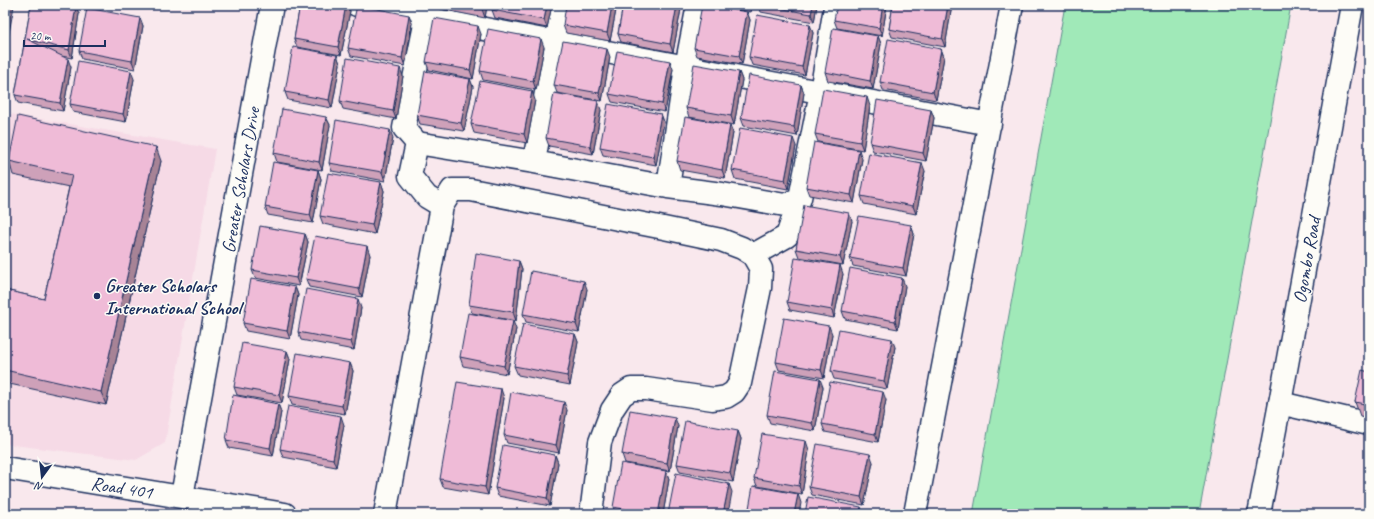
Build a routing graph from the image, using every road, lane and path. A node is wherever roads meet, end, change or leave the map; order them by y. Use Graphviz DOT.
graph roads {
  1 [pos="272,5"];
  2 [pos="357,5"];
  3 [pos="562,5"];
  4 [pos="698,5"];
  5 [pos="1012,5"];
  6 [pos="1352,5"];
  7 [pos="835,7"];
  8 [pos="427,12"];
  9 [pos="554,41"];
  10 [pos="686,67"];
  11 [pos="821,92"];
  12 [pos="990,124"];
  13 [pos="417,143"];
  14 [pos="534,162"];
  15 [pos="668,187"];
  16 [pos="800,198"];
  17 [pos="442,206"];
  18 [pos="753,255"];
  19 [pos="1280,403"];
  20 [pos="1369,424"];
  21 [pos="5,468"];
  22 [pos="182,496"];
  23 [pos="285,514"];
  24 [pos="385,514"];
  25 [pos="591,514"];
  26 [pos="915,514"];
  27 [pos="1259,514"];
  1 -- 22 [label="street, Greater Scholars Drive"];
  2 -- 8 [label="street"];
  3 -- 9 [label="street"];
  4 -- 10 [label="street"];
  5 -- 12 [label="street"];
  6 -- 19 [label="street, Ogombo Road"];
  7 -- 11 [label="street"];
  8 -- 9 [label="street"];
  8 -- 13 [label="street"];
  9 -- 10 [label="street"];
  9 -- 14 [label="street"];
  10 -- 11 [label="street"];
  10 -- 15 [label="street"];
  11 -- 12 [label="street"];
  11 -- 16 [label="street"];
  12 -- 26 [label="street"];
  13 -- 14 [label="street"];
  13 -- 17 [label="street"];
  14 -- 15 [label="street"];
  15 -- 16 [label="street"];
  16 -- 18 [label="street"];
  17 -- 18 [label="street"];
  17 -- 24 [label="street"];
  18 -- 25 [label="street"];
  19 -- 20 [label="street"];
  19 -- 27 [label="street, Ogombo Road"];
  21 -- 22 [label="street, Road 401"];
  22 -- 23 [label="street, Road 401"];
}
